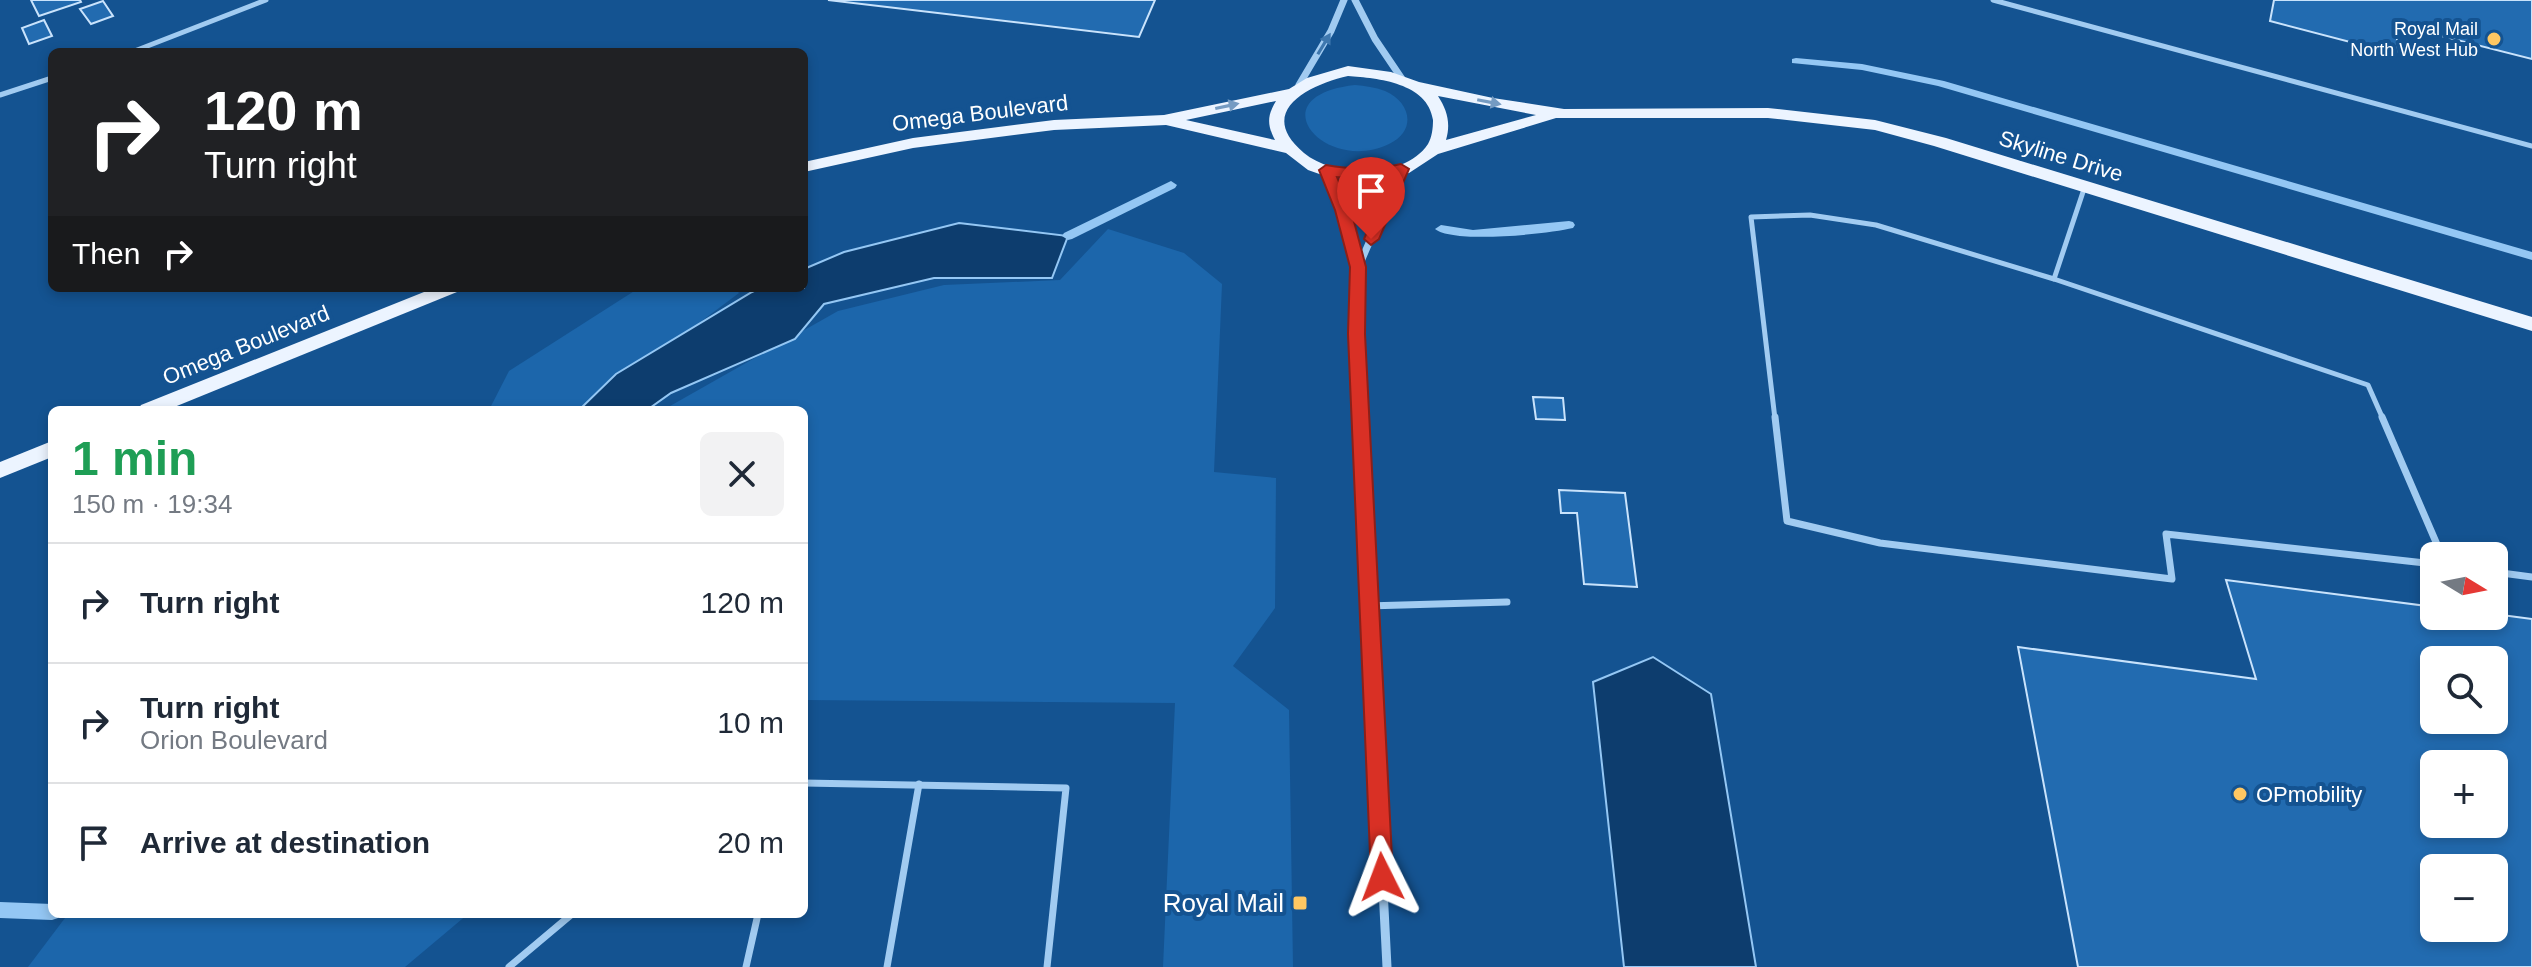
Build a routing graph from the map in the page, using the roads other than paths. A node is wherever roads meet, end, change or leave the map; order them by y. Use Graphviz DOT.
graph roads {
  1 [pos="266,0"];
  2 [pos="1344,0"];
  3 [pos="1355,0"];
  4 [pos="1993,0"];
  5 [pos="142,48"];
  6 [pos="48,79"];
  7 [pos="1408,83"];
  8 [pos="1295,89"];
  9 [pos="0,95"];
  10 [pos="1564,114"];
  11 [pos="1164,120"];
  12 [pos="2532,146"];
  13 [pos="1290,149"];
  14 [pos="1432,150"];
  15 [pos="808,166"];
  16 [pos="1401,169"];
  17 [pos="1326,170"];
  18 [pos="2085,186"];
  19 [pos="1358,267"];
  20 [pos="2054,279"];
  21 [pos="441,292"];
  22 [pos="2532,324"];
  23 [pos="158,406"];
  24 [pos="48,451"];
  25 [pos="0,470"];
  26 [pos="2436,542"];
  27 [pos="2420,562"];
  28 [pos="2508,574"];
  29 [pos="2532,577"];
  30 [pos="1507,602"];
  31 [pos="1367,606"];
  32 [pos="808,783"];
  33 [pos="919,784"];
  34 [pos="567,918"];
  35 [pos="757,918"];
  36 [pos="509,967"];
  37 [pos="746,967"];
  38 [pos="887,967"];
  39 [pos="1047,967"];
  40 [pos="1387,967"];
  1 -- 5 [label="lane"];
  8 -- 2 [label="street, one-way"];
  3 -- 7 [label="street"];
  4 -- 12 [label="lane"];
  6 -- 9 [label="lane"];
  7 -- 8 [label="main road"];
  7 -- 10 [label="main road, Skyline Drive, one-way"];
  7 -- 14 [label="main road"];
  11 -- 8 [label="main road, Omega Boulevard, one-way"];
  8 -- 13 [label="main road"];
  10 -- 14 [label="main road, Skyline Drive"];
  10 -- 18 [label="main road, Skyline Drive"];
  11 -- 13 [label="main road, Omega Boulevard"];
  11 -- 15 [label="main road, Omega Boulevard"];
  13 -- 17 [label="main road"];
  14 -- 16 [label="main road"];
  16 -- 17 [label="main road"];
  16 -- 19 [label="street"];
  17 -- 19 [label="street"];
  18 -- 20 [label="lane"];
  18 -- 22 [label="main road, Skyline Drive"];
  19 -- 31 [label="street"];
  20 -- 26 [label="lane"];
  20 -- 27 [label="lane"];
  21 -- 23 [label="main road, Omega Boulevard"];
  24 -- 25 [label="main road"];
  28 -- 29 [label="lane"];
  30 -- 31 [label="lane"];
  31 -- 40 [label="street"];
  32 -- 33 [label="lane"];
  33 -- 38 [label="lane"];
  33 -- 39 [label="lane"];
  34 -- 36 [label="lane"];
  35 -- 37 [label="lane"];
}
